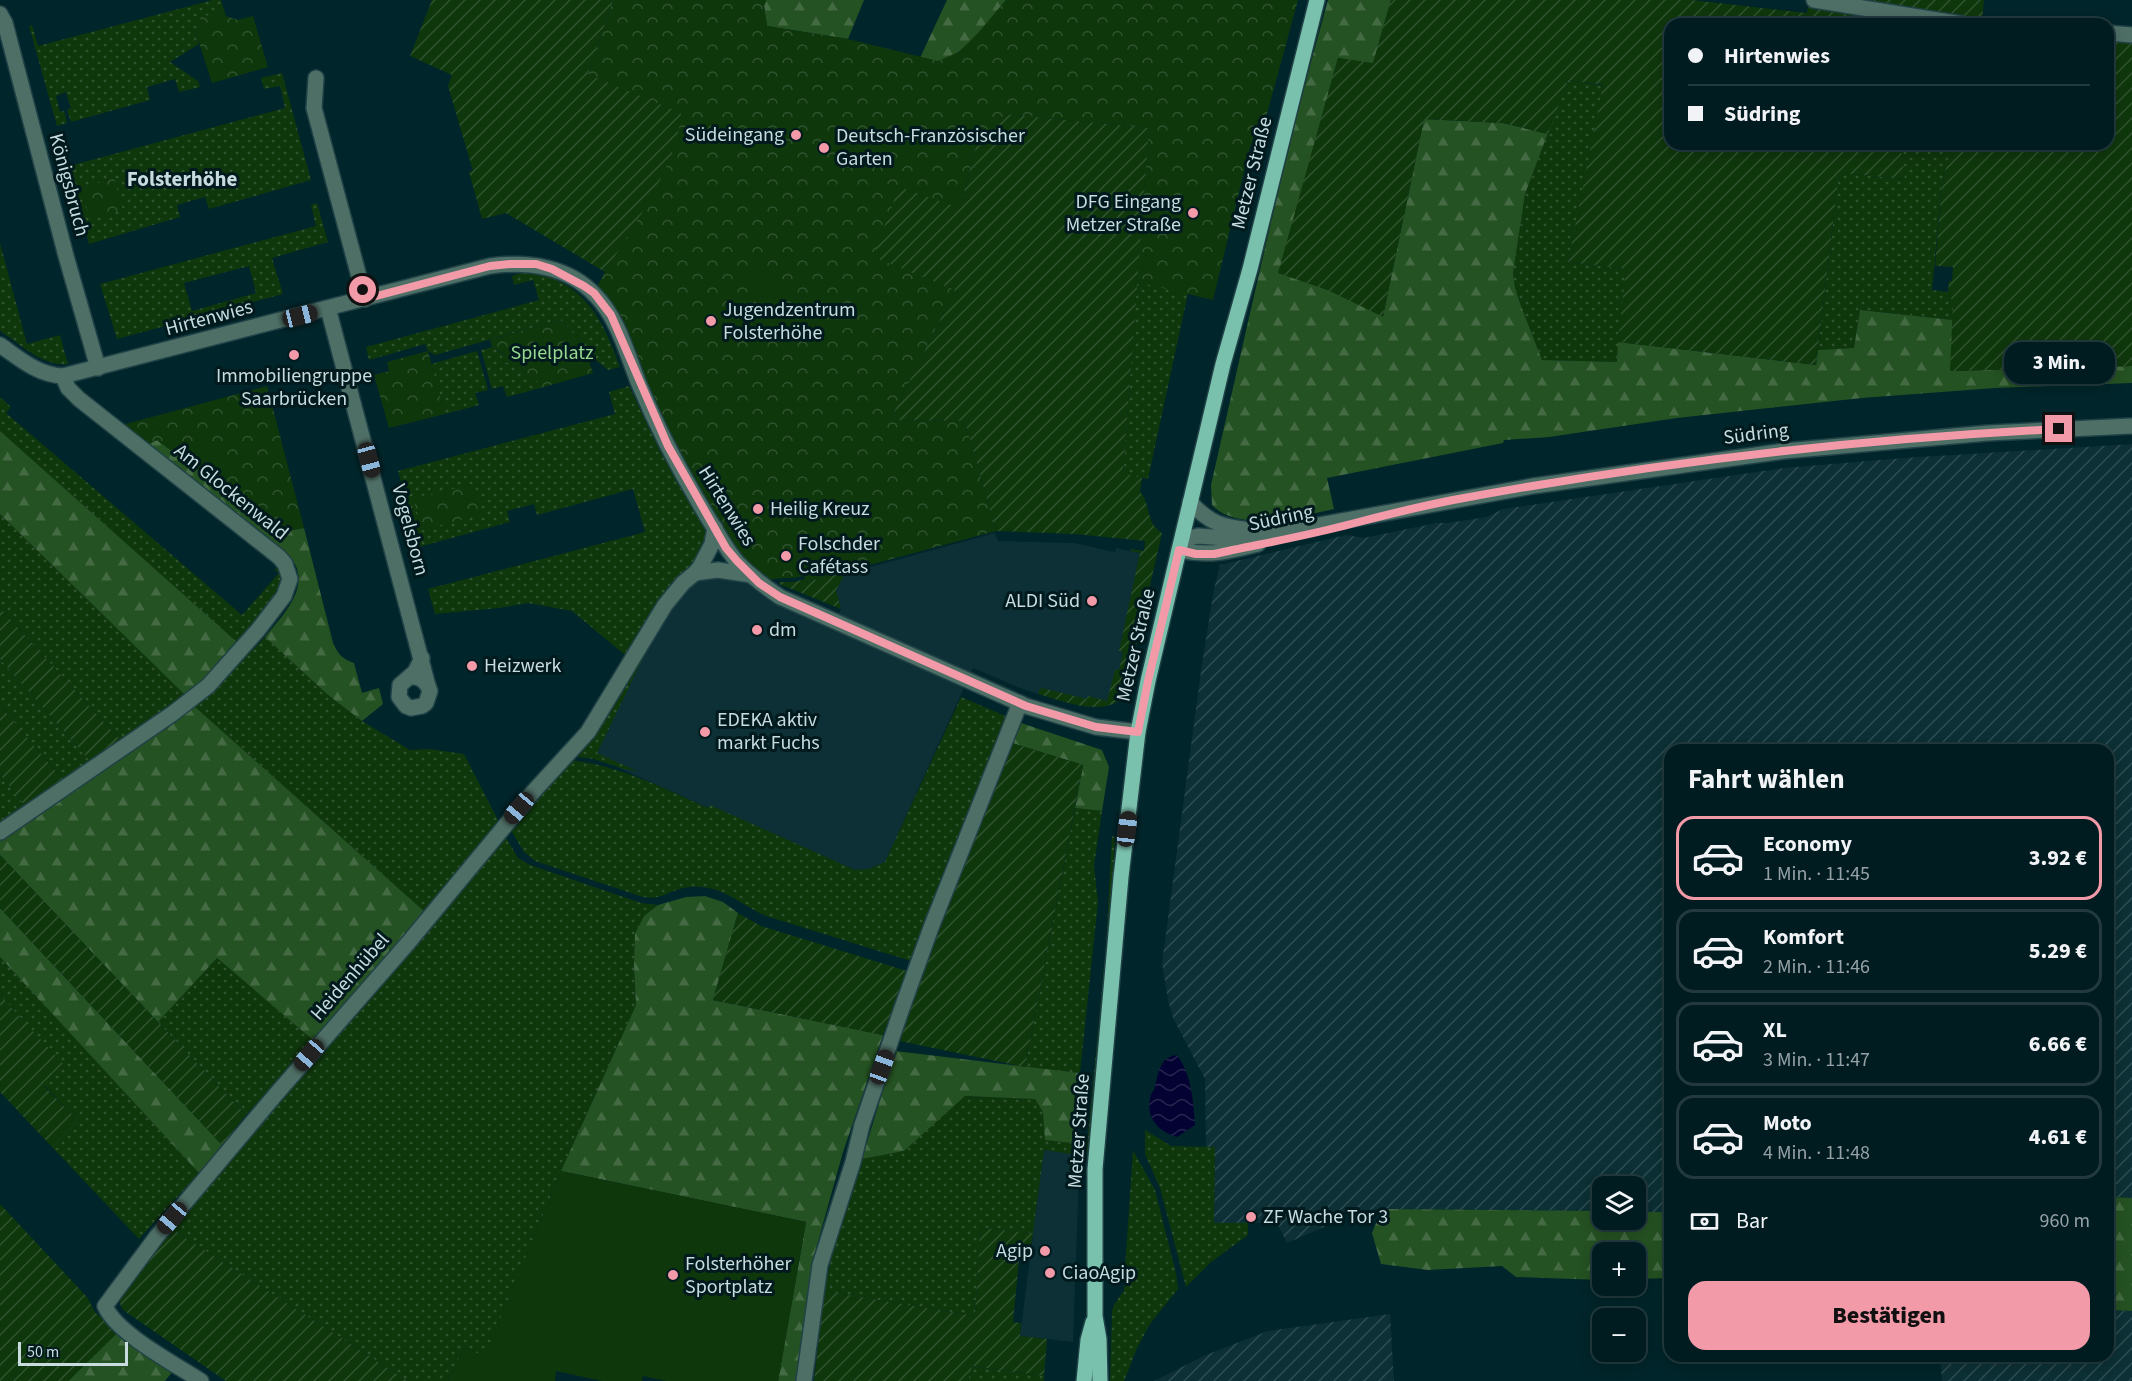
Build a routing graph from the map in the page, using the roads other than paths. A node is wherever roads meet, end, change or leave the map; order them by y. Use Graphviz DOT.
graph roads {
  1 [pos="1317,0"];
  2 [pos="1814,0"];
  3 [pos="0,14"];
  4 [pos="1925,18"];
  5 [pos="2114,34"];
  6 [pos="2132,35"];
  7 [pos="316,78"];
  8 [pos="365,299"];
  9 [pos="328,308"];
  10 [pos="0,345"];
  11 [pos="98,368"];
  12 [pos="63,376"];
  13 [pos="2132,426"];
  14 [pos="1190,502"];
  15 [pos="1390,513"];
  16 [pos="715,528"];
  17 [pos="1278,532"];
  18 [pos="1181,545"];
  19 [pos="695,573"];
  20 [pos="752,575"];
  21 [pos="422,658"];
  22 [pos="411,677"];
  23 [pos="428,686"];
  24 [pos="1020,703"];
  25 [pos="1138,732"];
  26 [pos="0,832"];
  27 [pos="1095,1316"];
  28 [pos="201,1381"];
  29 [pos="804,1381"];
  30 [pos="1084,1381"];
  31 [pos="1100,1381"];
  1 -- 14 [label="main road, Metzer Straße"];
  2 -- 4 [label="street"];
  3 -- 11 [label="street, Königsbruch"];
  5 -- 6 [label="street"];
  7 -- 8 [label="street"];
  8 -- 9 [label="street, Hirtenwies"];
  8 -- 16 [label="street, Hirtenwies"];
  9 -- 11 [label="street, Hirtenwies"];
  9 -- 21 [label="street, Vogelsborn"];
  10 -- 12 [label="street"];
  11 -- 12 [label="street, Hirtenwies"];
  12 -- 26 [label="street, Am Glockenwald"];
  13 -- 15 [label="street, Südring"];
  14 -- 17 [label="street, Südring"];
  14 -- 18 [label="main road, Metzer Straße"];
  15 -- 17 [label="street, Südring"];
  15 -- 18 [label="street, Südring"];
  16 -- 19 [label="street, Heidenhübel"];
  16 -- 20 [label="street, Hirtenwies"];
  17 -- 18 [label="street, Südring"];
  18 -- 25 [label="main road, Metzer Straße"];
  19 -- 20 [label="street"];
  19 -- 28 [label="street, Heidenhübel"];
  20 -- 24 [label="street, Hirtenwies"];
  21 -- 22 [label="street"];
  21 -- 23 [label="street, Vogelsborn"];
  22 -- 23 [label="street"];
  22 -- 23 [label="street"];
  24 -- 25 [label="street, Hirtenwies"];
  24 -- 29 [label="street"];
  25 -- 27 [label="main road, Metzer Straße"];
  27 -- 30 [label="main road, Metzer Straße"];
  27 -- 31 [label="main road, Metzer Straße"];
}
